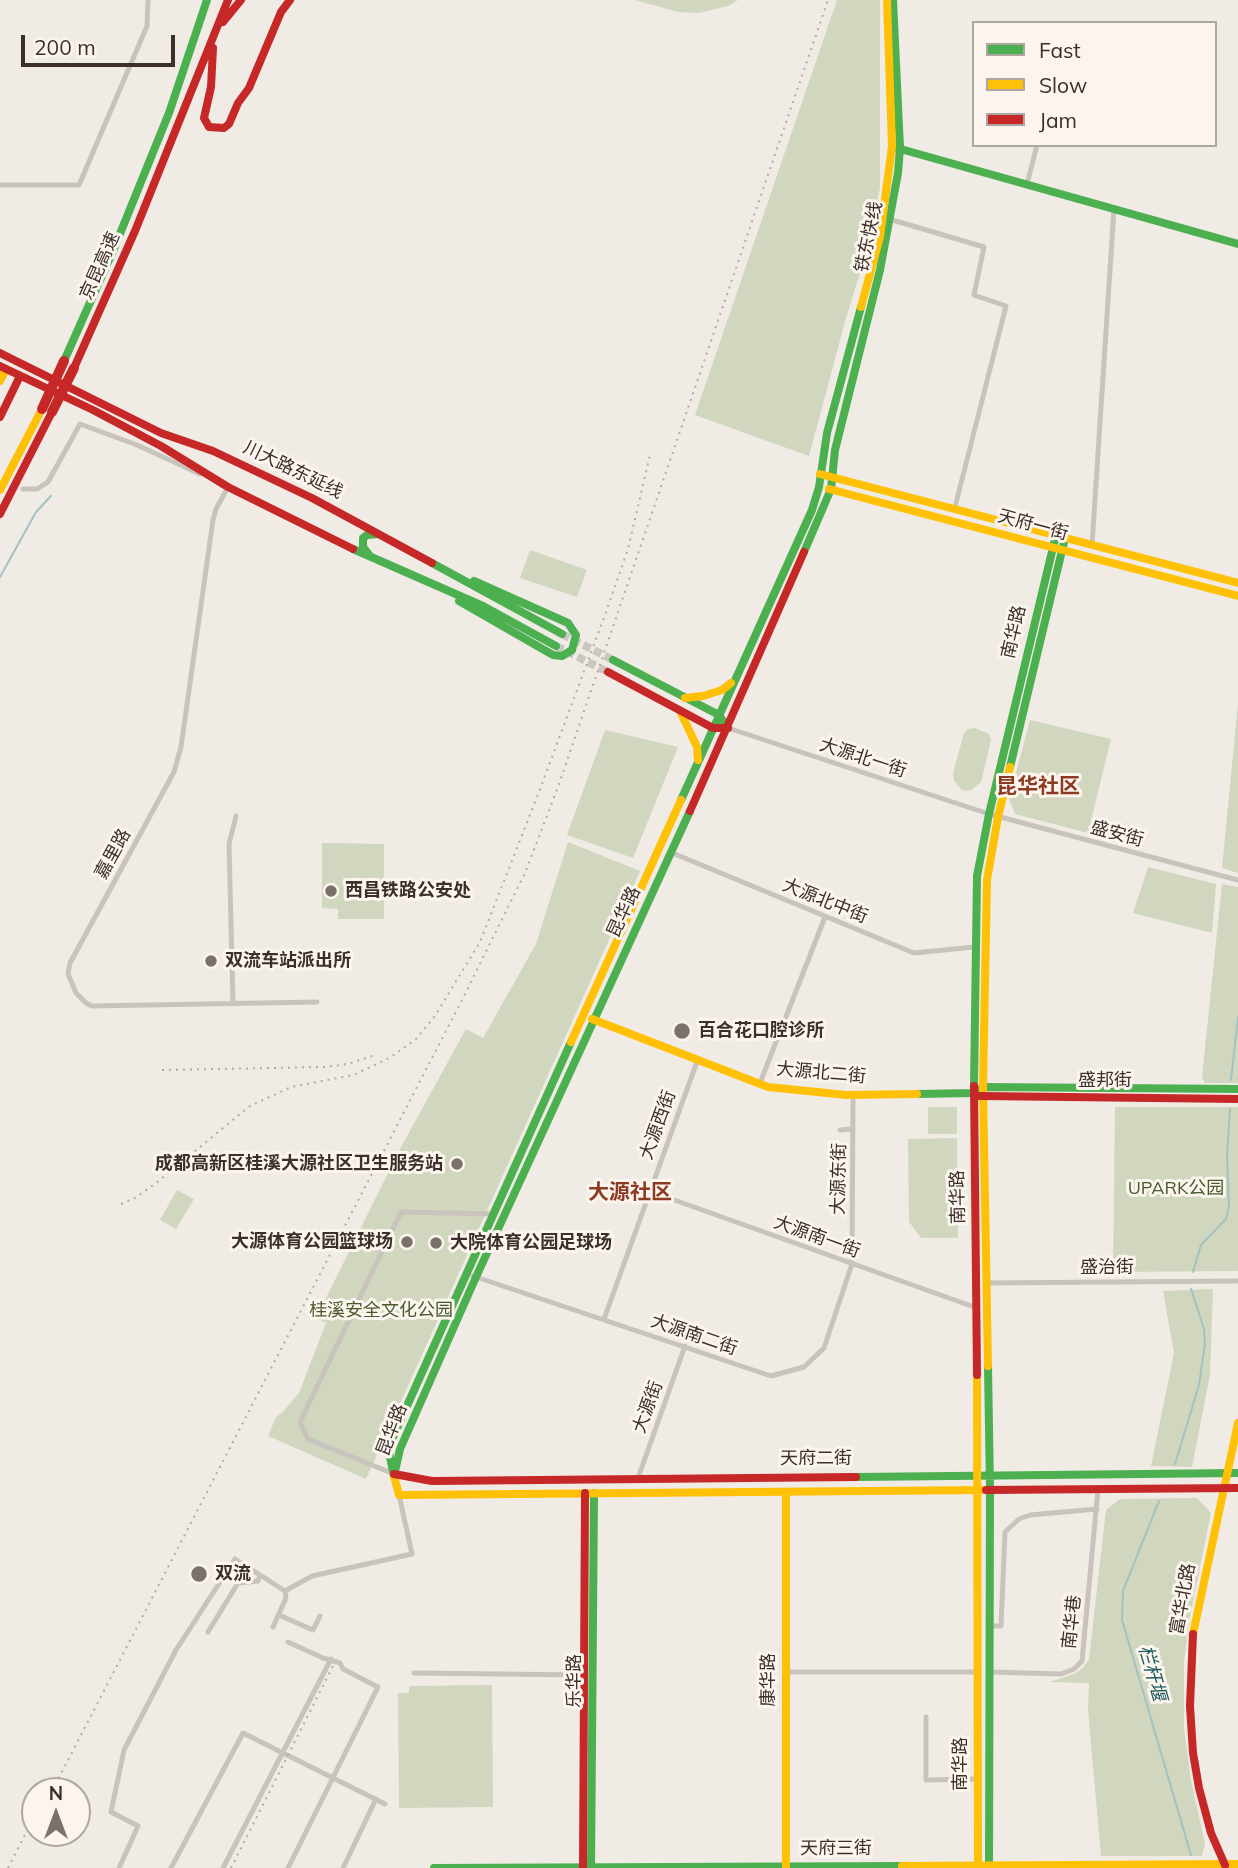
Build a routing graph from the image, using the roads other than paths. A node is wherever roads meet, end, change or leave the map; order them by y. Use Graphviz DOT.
graph roads {
  1 [pos="148,0"];
  2 [pos="197,0"];
  3 [pos="207,0"];
  4 [pos="228,0"];
  5 [pos="241,0"];
  6 [pos="290,0"];
  7 [pos="887,0"];
  8 [pos="893,0"];
  9 [pos="219,26"];
  10 [pos="198,31"];
  11 [pos="213,41"];
  12 [pos="896,147"];
  13 [pos="1036,147"];
  14 [pos="1027,184"];
  15 [pos="0,185"];
  16 [pos="1114,209"];
  17 [pos="887,218"];
  18 [pos="1238,244"];
  19 [pos="0,353"];
  20 [pos="3,368"];
  21 [pos="20,376"];
  22 [pos="0,381"];
  23 [pos="47,411"];
  24 [pos="0,417"];
  25 [pos="820,474"];
  26 [pos="833,477"];
  27 [pos="228,486"];
  28 [pos="819,487"];
  29 [pos="23,489"];
  30 [pos="831,489"];
  31 [pos="0,490"];
  32 [pos="955,507"];
  33 [pos="0,514"];
  34 [pos="381,535"];
  35 [pos="1060,536"];
  36 [pos="1092,545"];
  37 [pos="1057,550"];
  38 [pos="371,558"];
  39 [pos="440,567"];
  40 [pos="1238,583"];
  41 [pos="433,584"];
  42 [pos="1238,596"];
  43 [pos="562,634"];
  44 [pos="556,646"];
  45 [pos="613,660"];
  46 [pos="608,672"];
  47 [pos="734,680"];
  48 [pos="685,698"];
  49 [pos="680,711"];
  50 [pos="719,715"];
  51 [pos="713,728"];
  52 [pos="728,728"];
  53 [pos="698,761"];
  54 [pos="236,816"];
  55 [pos="993,816"];
  56 [pos="670,852"];
  57 [pos="1238,880"];
  58 [pos="825,917"];
  59 [pos="974,947"];
  60 [pos="317,1002"];
  61 [pos="233,1003"];
  62 [pos="583,1014"];
  63 [pos="594,1020"];
  64 [pos="698,1059"];
  65 [pos="760,1083"];
  66 [pos="1238,1089"];
  67 [pos="980,1093"];
  68 [pos="853,1095"];
  69 [pos="1238,1099"];
  70 [pos="853,1129"];
  71 [pos="840,1130"];
  72 [pos="649,1191"];
  73 [pos="493,1214"];
  74 [pos="852,1264"];
  75 [pos="471,1275"];
  76 [pos="1238,1281"];
  77 [pos="981,1283"];
  78 [pos="977,1308"];
  79 [pos="604,1319"];
  80 [pos="685,1346"];
  81 [pos="1238,1423"];
  82 [pos="1232,1473"];
  83 [pos="394,1474"];
  84 [pos="977,1475"];
  85 [pos="990,1475"];
  86 [pos="638,1478"];
  87 [pos="1223,1488"];
  88 [pos="1238,1488"];
  89 [pos="1098,1489"];
  90 [pos="977,1490"];
  91 [pos="990,1490"];
  92 [pos="786,1492"];
  93 [pos="589,1493"];
  94 [pos="399,1495"];
  95 [pos="1097,1508"];
  96 [pos="260,1575"];
  97 [pos="285,1591"];
  98 [pos="279,1615"];
  99 [pos="320,1616"];
  100 [pos="990,1626"];
  101 [pos="273,1627"];
  102 [pos="208,1632"];
  103 [pos="288,1642"];
  104 [pos="331,1658"];
  105 [pos="786,1672"];
  106 [pos="984,1672"];
  107 [pos="414,1673"];
  108 [pos="588,1675"];
  109 [pos="926,1717"];
  110 [pos="282,1754"];
  111 [pos="333,1776"];
  112 [pos="979,1779"];
  113 [pos="376,1799"];
  114 [pos="385,1804"];
  115 [pos="1238,1864"];
  116 [pos="1225,1866"];
  117 [pos="786,1867"];
  118 [pos="984,1867"];
  119 [pos="119,1868"];
  120 [pos="171,1868"];
  121 [pos="223,1868"];
  122 [pos="288,1868"];
  123 [pos="343,1868"];
  124 [pos="434,1868"];
  125 [pos="583,1868"];
  126 [pos="592,1868"];
  1 -- 15 [label="street"];
  2 -- 10 [label="main road"];
  3 -- 10 [label="main road, 京昆高速"];
  4 -- 9 [label="main road, 京昆高速"];
  5 -- 9 [label="main road"];
  6 -- 11 [label="main road"];
  7 -- 12 [label="main road, 铁东快线"];
  8 -- 12 [label="main road, 铁东快线"];
  9 -- 11 [label="main road, 京昆高速"];
  10 -- 23 [label="main road, 京昆高速, bridge"];
  11 -- 23 [label="main road, 京昆高速, bridge"];
  12 -- 14 [label="main road"];
  12 -- 17 [label="main road, 铁东快线"];
  13 -- 14 [label="street"];
  14 -- 16 [label="main road"];
  16 -- 18 [label="main road"];
  16 -- 36 [label="street"];
  17 -- 25 [label="main road, 铁东快线"];
  17 -- 26 [label="main road, 铁东快线"];
  17 -- 32 [label="street"];
  19 -- 34 [label="main road, 川大路东延线"];
  20 -- 21 [label="main road"];
  20 -- 22 [label="main road"];
  21 -- 24 [label="main road"];
  21 -- 27 [label="main road"];
  23 -- 31 [label="main road, 京昆高速"];
  23 -- 33 [label="main road, 京昆高速"];
  25 -- 26 [label="main road, 天府一街"];
  25 -- 28 [label="main road, 昆华路"];
  26 -- 30 [label="main road, 昆华路"];
  26 -- 32 [label="main road, 天府一街"];
  27 -- 29 [label="street"];
  27 -- 38 [label="main road"];
  27 -- 61 [label="street, 嘉里路"];
  28 -- 30 [label="main road, 天府一街"];
  28 -- 47 [label="main road, 昆华路"];
  30 -- 37 [label="main road, 天府一街"];
  30 -- 52 [label="main road, 昆华路"];
  32 -- 35 [label="main road, 天府一街"];
  34 -- 38 [label="main road"];
  34 -- 39 [label="main road, 川大路东延线"];
  35 -- 36 [label="main road, 天府一街"];
  35 -- 37 [label="main road, 南华路"];
  36 -- 40 [label="main road, 天府一街"];
  37 -- 42 [label="main road, 天府一街"];
  37 -- 55 [label="main road, 南华路"];
  38 -- 41 [label="main road"];
  39 -- 41 [label="main road"];
  39 -- 43 [label="main road, 川大路东延线"];
  41 -- 44 [label="main road"];
  45 -- 48 [label="main road"];
  46 -- 49 [label="main road"];
  47 -- 48 [label="main road"];
  47 -- 50 [label="main road, 昆华路"];
  48 -- 50 [label="main road"];
  49 -- 51 [label="main road"];
  49 -- 53 [label="main road"];
  50 -- 51 [label="main road, 昆华路"];
  50 -- 52 [label="main road"];
  51 -- 52 [label="main road"];
  51 -- 53 [label="main road, 昆华路"];
  52 -- 55 [label="street, 大源北一街"];
  52 -- 56 [label="main road, 昆华路"];
  53 -- 62 [label="main road, 昆华路"];
  54 -- 61 [label="street"];
  55 -- 57 [label="street, 盛安街"];
  55 -- 59 [label="main road, 南华路"];
  55 -- 67 [label="main road, 南华路"];
  56 -- 58 [label="street, 大源北中街"];
  56 -- 63 [label="main road, 昆华路"];
  58 -- 59 [label="street, 大源北中街"];
  58 -- 65 [label="street"];
  59 -- 67 [label="main road, 南华路"];
  60 -- 61 [label="street, 嘉里路"];
  62 -- 63 [label="main road, 大源北二街"];
  62 -- 73 [label="main road, 昆华路"];
  63 -- 64 [label="main road, 大源北二街"];
  63 -- 75 [label="main road, 昆华路"];
  64 -- 65 [label="main road, 大源北二街"];
  64 -- 72 [label="street, 大源西街"];
  65 -- 68 [label="main road, 大源北二街"];
  66 -- 67 [label="main road, 盛邦街"];
  67 -- 68 [label="main road, 大源北二街"];
  67 -- 69 [label="main road, 盛邦街"];
  67 -- 77 [label="main road, 南华路"];
  68 -- 70 [label="street, 大源东街"];
  70 -- 71 [label="street"];
  70 -- 74 [label="street, 大源东街"];
  72 -- 74 [label="street, 大源南一街"];
  72 -- 79 [label="street, 大源西街"];
  73 -- 75 [label="main road, 昆华路"];
  73 -- 83 [label="street"];
  74 -- 78 [label="street, 大源南一街"];
  74 -- 80 [label="street, 大源南二街"];
  75 -- 79 [label="street, 大源南二街"];
  75 -- 83 [label="main road, 昆华路"];
  76 -- 77 [label="street, 盛治街"];
  77 -- 78 [label="main road, 南华路"];
  77 -- 85 [label="main road, 南华路"];
  78 -- 84 [label="main road, 南华路"];
  79 -- 80 [label="street, 大源南二街"];
  80 -- 86 [label="street, 大源街"];
  81 -- 82 [label="main road, 富华北路"];
  82 -- 85 [label="main road, 天府二街"];
  82 -- 87 [label="main road, 富华北路"];
  83 -- 86 [label="main road, 天府二街"];
  83 -- 94 [label="main road"];
  84 -- 85 [label="main road, 天府二街"];
  84 -- 86 [label="main road, 天府二街"];
  84 -- 90 [label="main road, 南华路"];
  85 -- 91 [label="main road, 南华路"];
  87 -- 88 [label="main road, 天府二街"];
  87 -- 89 [label="main road, 天府二街"];
  87 -- 116 [label="main road, 富华北路"];
  89 -- 91 [label="main road, 天府二街"];
  89 -- 95 [label="street, 南华巷"];
  90 -- 91 [label="main road, 天府二街"];
  90 -- 92 [label="main road, 天府二街"];
  90 -- 106 [label="main road, 南华路"];
  91 -- 100 [label="main road, 南华路"];
  92 -- 93 [label="main road, 天府二街"];
  92 -- 105 [label="main road, 康华路"];
  93 -- 94 [label="main road, 天府二街"];
  93 -- 108 [label="main road, 乐华路"];
  94 -- 97 [label="street"];
  95 -- 100 [label="street"];
  95 -- 106 [label="street, 南华巷"];
  96 -- 97 [label="street"];
  96 -- 102 [label="street"];
  96 -- 119 [label="street"];
  97 -- 98 [label="street"];
  98 -- 99 [label="street"];
  98 -- 101 [label="street"];
  100 -- 106 [label="main road, 南华路"];
  103 -- 104 [label="street"];
  104 -- 110 [label="street"];
  104 -- 111 [label="street"];
  105 -- 106 [label="street, 南华巷"];
  105 -- 117 [label="main road, 康华路"];
  106 -- 112 [label="main road, 南华路"];
  106 -- 118 [label="main road, 南华路"];
  107 -- 108 [label="street"];
  108 -- 125 [label="main road, 乐华路"];
  108 -- 126 [label="main road, 乐华路"];
  109 -- 112 [label="street"];
  110 -- 111 [label="street"];
  110 -- 120 [label="street"];
  110 -- 121 [label="street"];
  111 -- 113 [label="street"];
  111 -- 122 [label="street"];
  112 -- 118 [label="main road, 南华路"];
  113 -- 114 [label="street"];
  113 -- 123 [label="street"];
  115 -- 116 [label="main road, 天府三街"];
  116 -- 118 [label="main road, 天府三街"];
  117 -- 118 [label="main road, 天府三街"];
  117 -- 126 [label="main road, 天府三街"];
  124 -- 125 [label="main road, 天府三街"];
  125 -- 126 [label="main road, 天府三街"];
}
